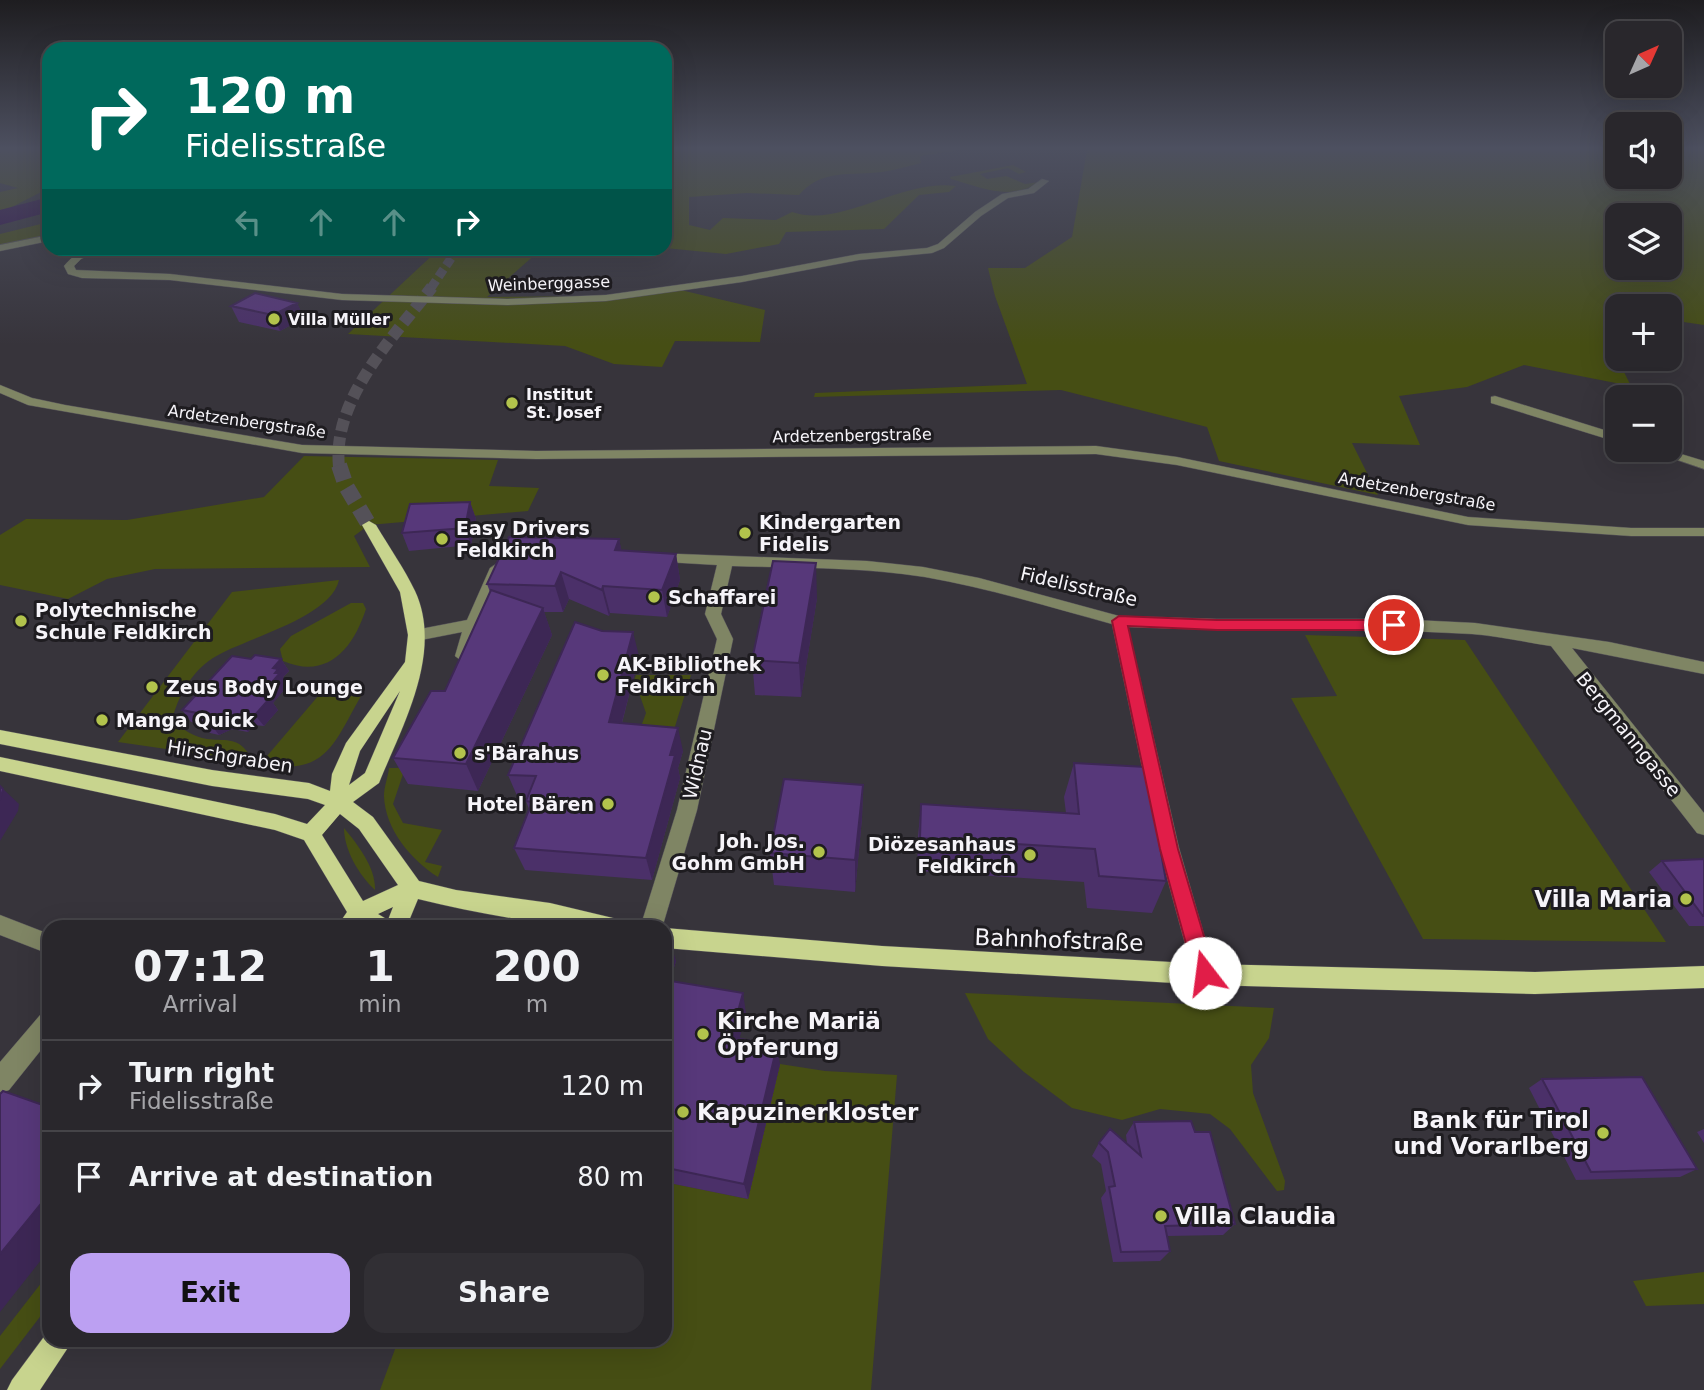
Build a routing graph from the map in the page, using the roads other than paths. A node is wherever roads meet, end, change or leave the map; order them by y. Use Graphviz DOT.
graph roads {
  1 [pos="977,215"];
  2 [pos="42,240"];
  3 [pos="0,248"];
  4 [pos="82,256"];
  5 [pos="0,389"];
  6 [pos="1495,400"];
  7 [pos="1605,434"];
  8 [pos="1682,458"];
  9 [pos="1704,465"];
  10 [pos="369,525"];
  11 [pos="1704,532"];
  12 [pos="512,556"];
  13 [pos="632,558"];
  14 [pos="726,560"];
  15 [pos="1119,621"];
  16 [pos="473,624"];
  17 [pos="416,635"];
  18 [pos="1556,640"];
  19 [pos="414,661"];
  20 [pos="458,668"];
  21 [pos="1704,668"];
  22 [pos="0,737"];
  23 [pos="0,764"];
  24 [pos="339,802"];
  25 [pos="1704,827"];
  26 [pos="311,834"];
  27 [pos="412,888"];
  28 [pos="353,920"];
  29 [pos="398,920"];
  30 [pos="582,920"];
  31 [pos="653,920"];
  32 [pos="0,925"];
  33 [pos="672,939"];
  34 [pos="42,941"];
  35 [pos="1205,973"];
  36 [pos="1704,977"];
  37 [pos="42,1030"];
  38 [pos="0,1081"];
  39 [pos="54,1347"];
  40 [pos="27,1389"];
  1 -- 4 [label="street, Weinberggasse"];
  2 -- 3 [label="street"];
  5 -- 11 [label="street, Ardetzenbergstraße"];
  6 -- 7 [label="street"];
  8 -- 9 [label="street"];
  10 -- 17 [label="main road"];
  12 -- 16 [label="street"];
  13 -- 14 [label="street, Fidelisstraße"];
  14 -- 15 [label="street, Fidelisstraße"];
  14 -- 31 [label="street, Widnau"];
  15 -- 18 [label="street, Fidelisstraße"];
  15 -- 35 [label="street"];
  16 -- 17 [label="street"];
  16 -- 20 [label="street"];
  17 -- 19 [label="main road"];
  18 -- 21 [label="street, Fidelisstraße"];
  18 -- 25 [label="street, Bergmanngasse"];
  19 -- 24 [label="main road"];
  19 -- 24 [label="main road"];
  22 -- 24 [label="main road, Hirschgraben"];
  23 -- 26 [label="main road"];
  24 -- 26 [label="main road"];
  24 -- 27 [label="main road, Hirschgraben"];
  26 -- 28 [label="main road"];
  27 -- 28 [label="main road"];
  27 -- 29 [label="main road"];
  27 -- 30 [label="main road"];
  32 -- 34 [label="street"];
  33 -- 35 [label="main road, Bahnhofstraße"];
  35 -- 36 [label="main road, Bahnhofstraße"];
  37 -- 38 [label="street"];
  39 -- 40 [label="main road"];
}
